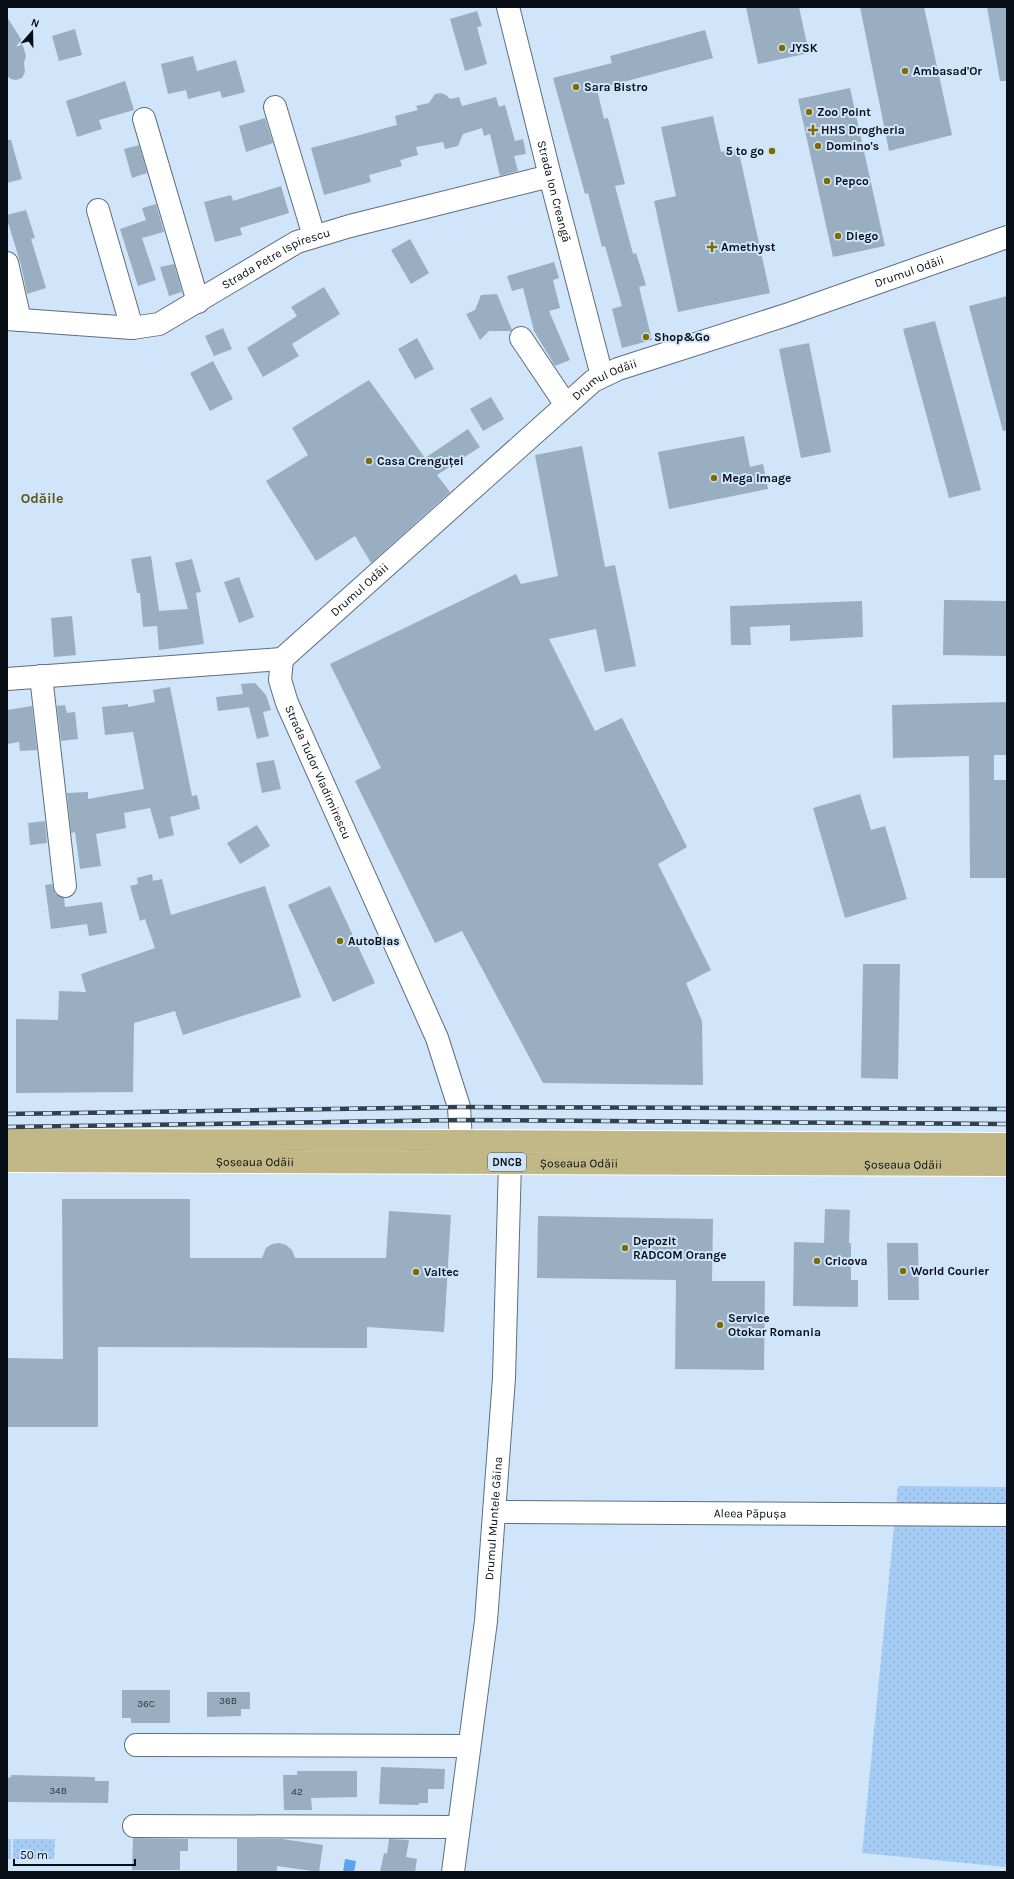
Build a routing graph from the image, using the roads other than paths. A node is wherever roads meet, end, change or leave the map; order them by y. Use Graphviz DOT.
graph roads {
  1 [pos="508,7"];
  2 [pos="275,107"];
  3 [pos="144,119"];
  4 [pos="550,176"];
  5 [pos="98,210"];
  6 [pos="314,236"];
  7 [pos="1007,238"];
  8 [pos="7,263"];
  9 [pos="198,302"];
  10 [pos="14,319"];
  11 [pos="132,328"];
  12 [pos="521,338"];
  13 [pos="602,376"];
  14 [pos="566,405"];
  15 [pos="282,660"];
  16 [pos="41,676"];
  17 [pos="7,679"];
  18 [pos="65,886"];
  19 [pos="7,1140"];
  20 [pos="461,1140"];
  21 [pos="1007,1144"];
  22 [pos="7,1161"];
  23 [pos="510,1162"];
  24 [pos="1007,1165"];
  25 [pos="494,1512"];
  26 [pos="1007,1515"];
  27 [pos="136,1745"];
  28 [pos="469,1746"];
  29 [pos="134,1826"];
  30 [pos="458,1827"];
  31 [pos="453,1872"];
  1 -- 4 [label="street, Strada Ion Creangă"];
  2 -- 6 [label="street"];
  3 -- 9 [label="street"];
  4 -- 6 [label="street, Strada Petre Ispirescu"];
  4 -- 13 [label="street, Strada Ion Creangă"];
  5 -- 11 [label="street"];
  6 -- 9 [label="street, Strada Petre Ispirescu"];
  7 -- 13 [label="street, Drumul Odăii"];
  8 -- 10 [label="street"];
  9 -- 11 [label="street, Strada Petre Ispirescu"];
  10 -- 11 [label="street, Strada Petre Ispirescu"];
  12 -- 14 [label="street"];
  13 -- 14 [label="street, Drumul Odăii"];
  14 -- 15 [label="street, Drumul Odăii"];
  15 -- 16 [label="street"];
  15 -- 20 [label="street, Strada Tudor Vladimirescu"];
  16 -- 17 [label="street"];
  16 -- 18 [label="street"];
  19 -- 20 [label="main road, Șoseaua Odăii / DNCB"];
  20 -- 21 [label="main road, Șoseaua Odăii / DNCB"];
  22 -- 23 [label="main road, Șoseaua Odăii / DNCB"];
  23 -- 24 [label="main road, Șoseaua Odăii / DNCB"];
  23 -- 25 [label="street, Drumul Muntele Găina"];
  25 -- 26 [label="street, Aleea Păpușa"];
  25 -- 28 [label="street, Drumul Muntele Găina"];
  27 -- 28 [label="street"];
  28 -- 30 [label="street, Drumul Muntele Găina"];
  29 -- 30 [label="street"];
  30 -- 31 [label="street, Drumul Muntele Găina"];
}
